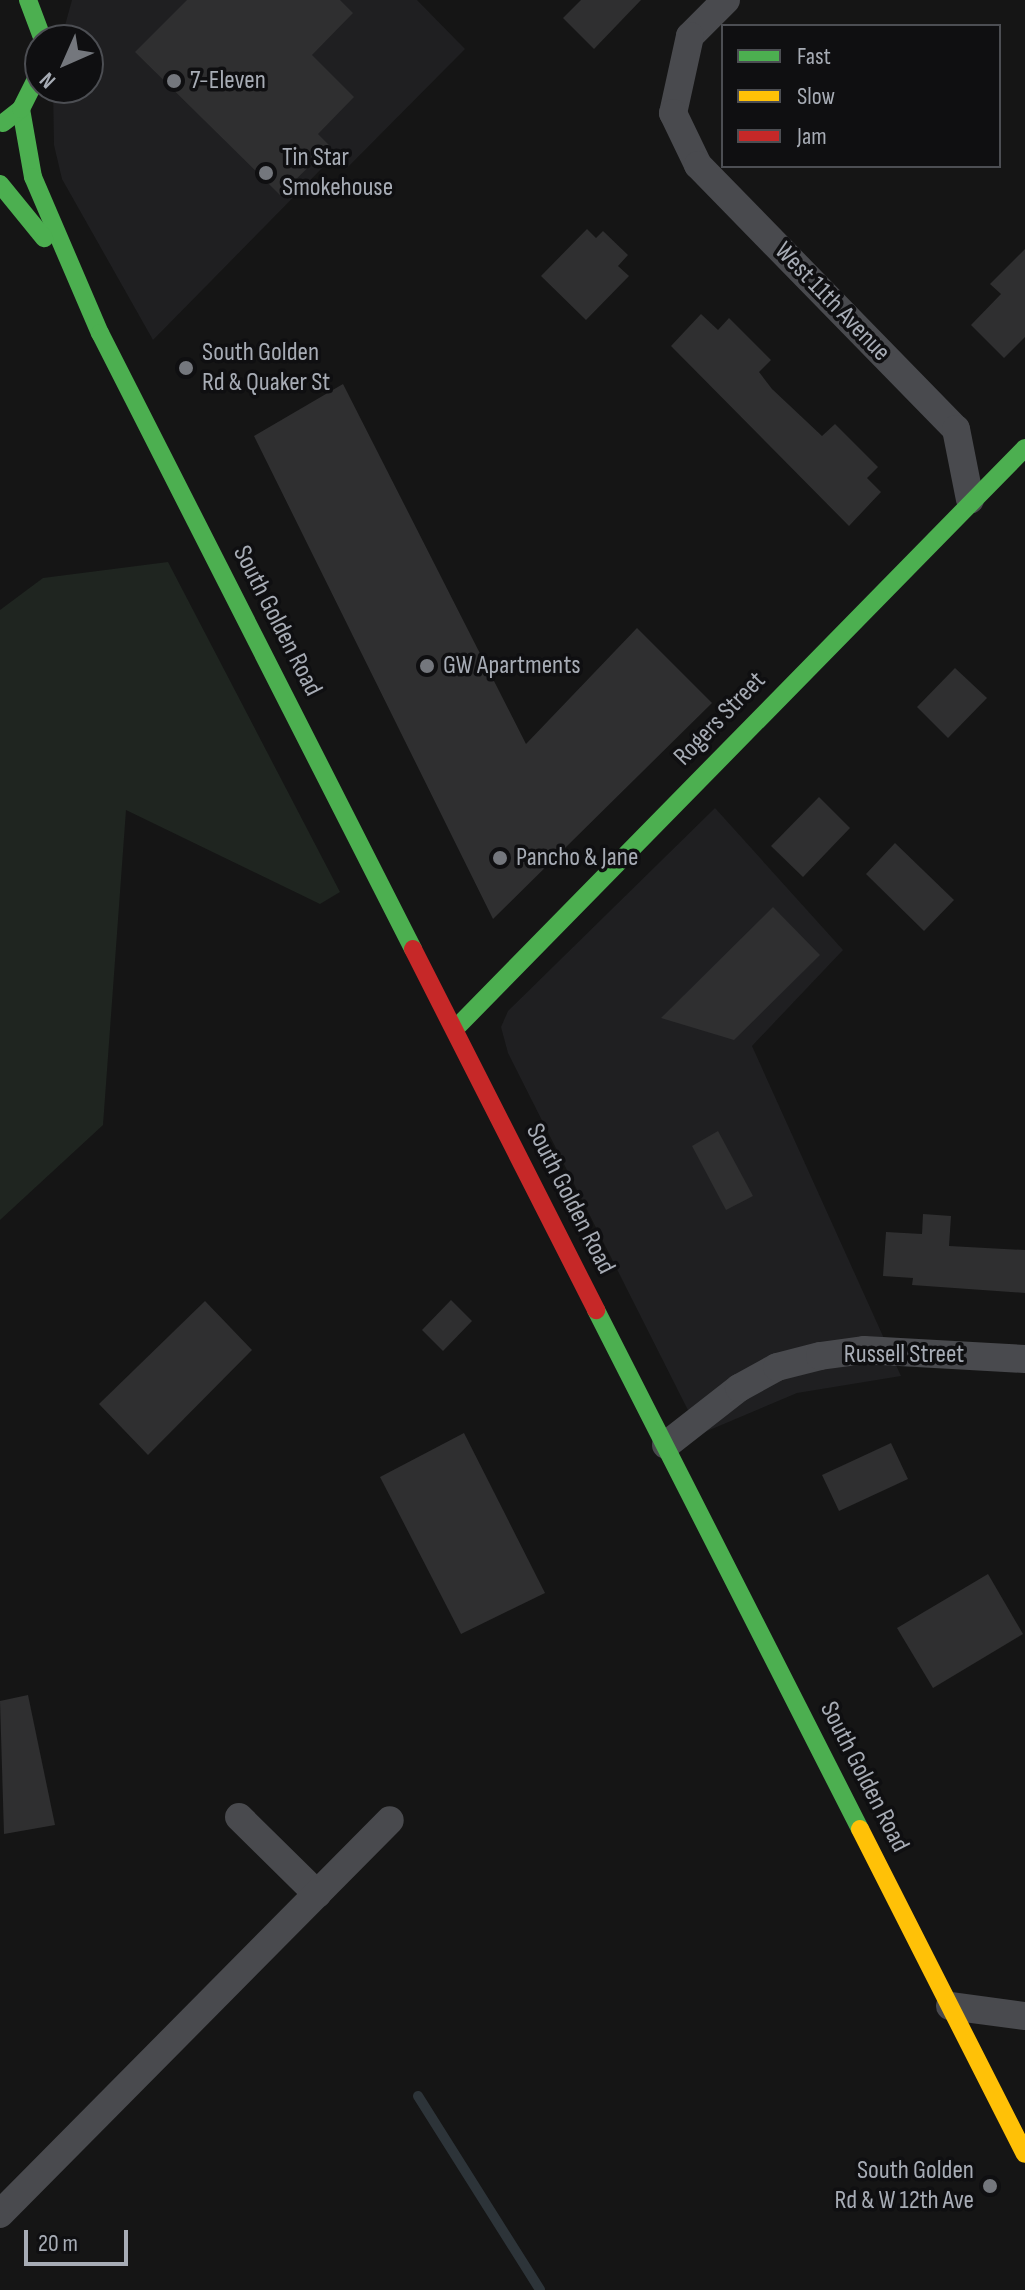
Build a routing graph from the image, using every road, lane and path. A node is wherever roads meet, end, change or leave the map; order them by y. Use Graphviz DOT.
graph roads {
  1 [pos="28,0"];
  2 [pos="48,0"];
  3 [pos="726,0"];
  4 [pos="37,24"];
  5 [pos="44,24"];
  6 [pos="24,103"];
  7 [pos="21,109"];
  8 [pos="0,125"];
  9 [pos="0,184"];
  10 [pos="68,269"];
  11 [pos="1025,448"];
  12 [pos="970,500"];
  13 [pos="455,1029"];
  14 [pos="1025,1359"];
  15 [pos="666,1445"];
  16 [pos="239,1817"];
  17 [pos="390,1820"];
  18 [pos="317,1894"];
  19 [pos="950,2006"];
  20 [pos="1025,2016"];
  21 [pos="1025,2154"];
  22 [pos="0,2214"];
  1 -- 4 [label="main road"];
  2 -- 5 [label="street"];
  3 -- 12 [label="street, West 11th Avenue"];
  6 -- 7 [label="main road"];
  7 -- 8 [label="main road"];
  7 -- 10 [label="main road, South Golden Road"];
  9 -- 10 [label="main road, South Golden Road"];
  10 -- 13 [label="main road, South Golden Road"];
  11 -- 12 [label="main road, Rogers Street"];
  12 -- 13 [label="main road, Rogers Street"];
  13 -- 15 [label="main road, South Golden Road"];
  14 -- 15 [label="street, Russell Street"];
  15 -- 19 [label="main road, South Golden Road"];
  16 -- 18 [label="street"];
  17 -- 18 [label="street"];
  18 -- 22 [label="street"];
  19 -- 20 [label="street"];
  19 -- 21 [label="main road, South Golden Road"];
}
